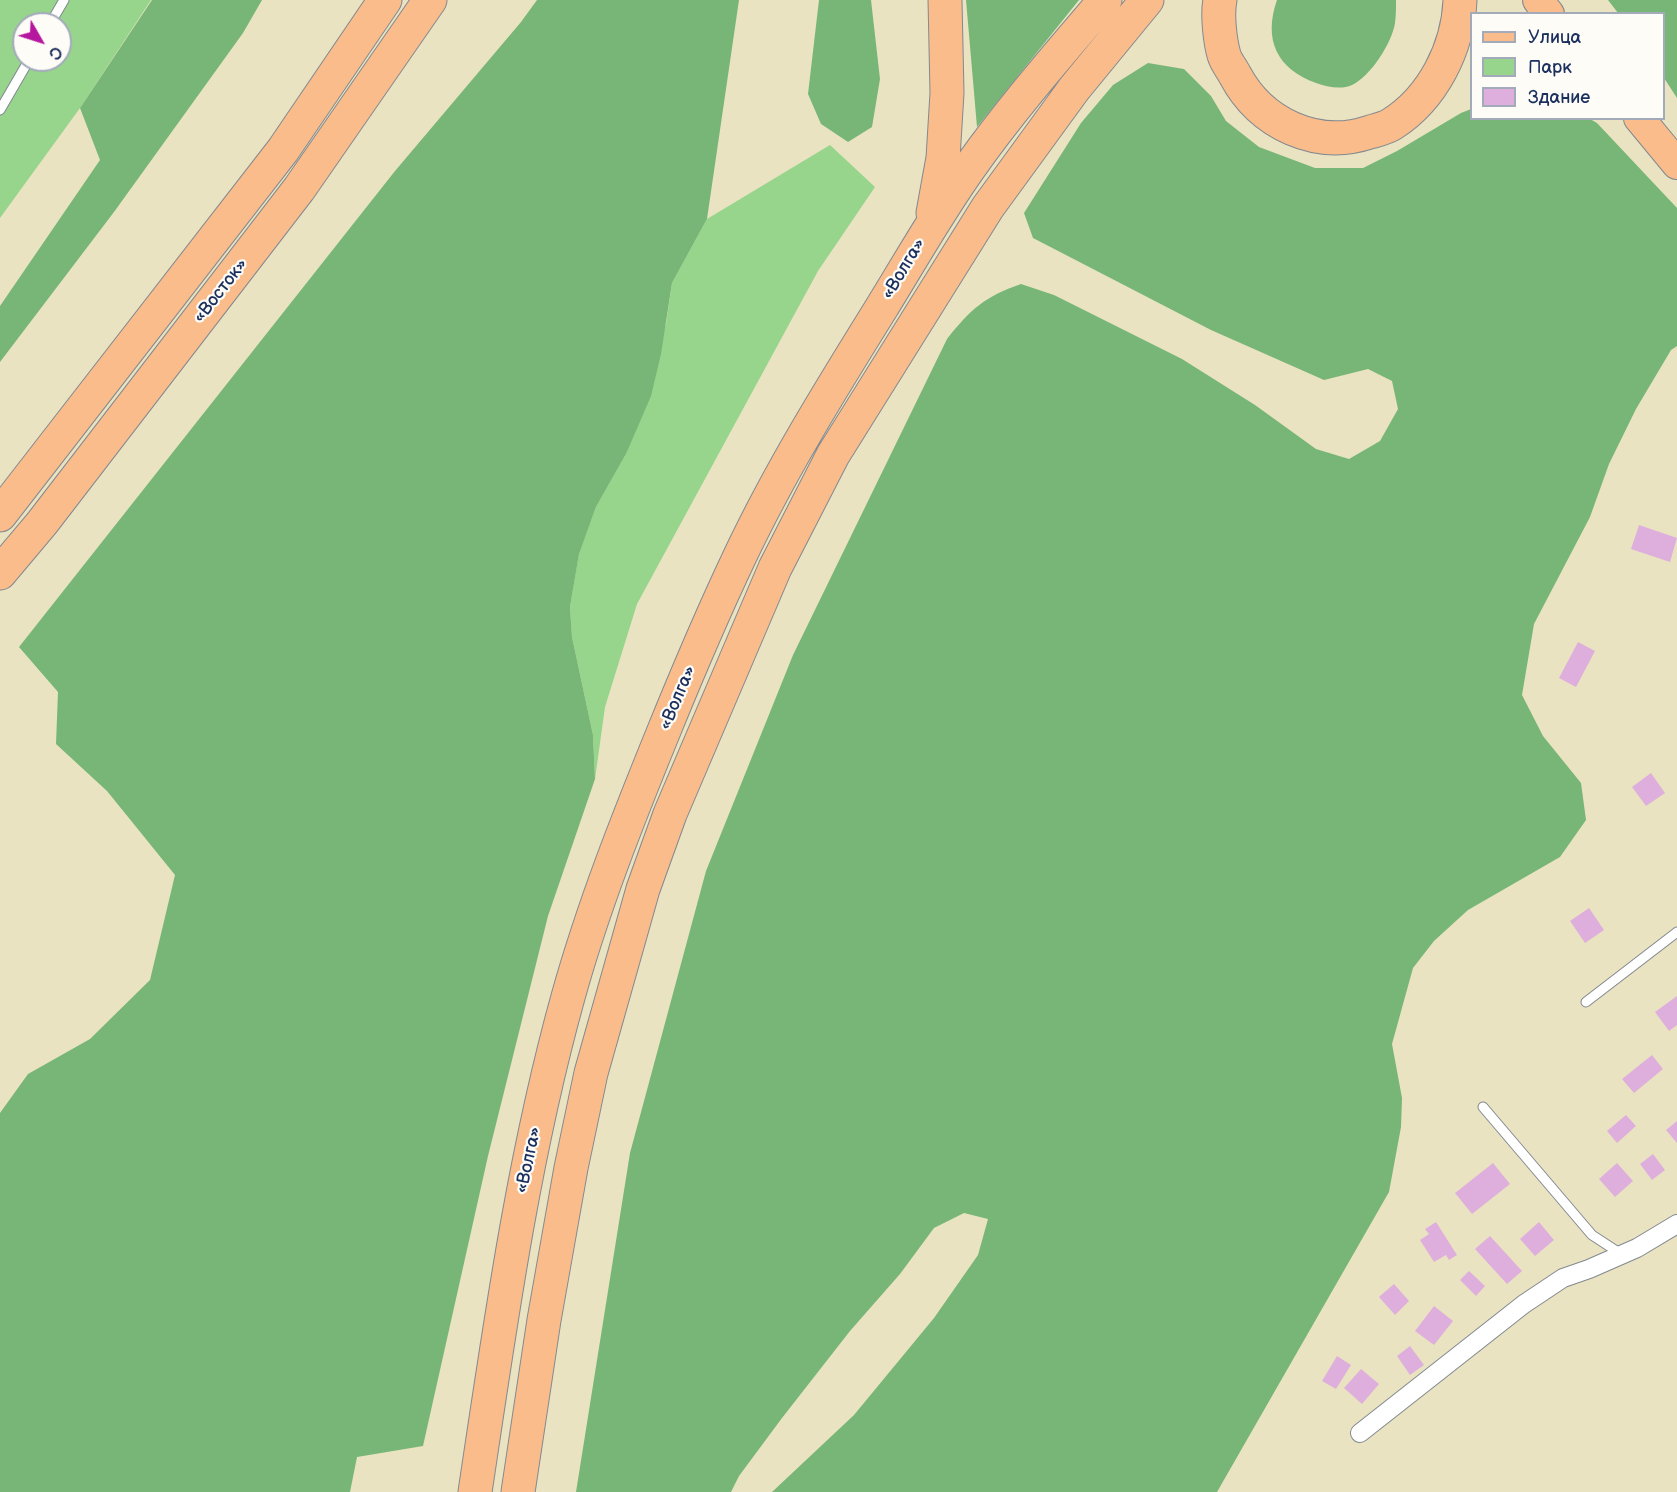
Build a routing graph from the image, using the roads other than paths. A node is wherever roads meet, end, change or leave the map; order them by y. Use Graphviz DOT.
graph roads {
  1 [pos="385,0"];
  2 [pos="430,0"];
  3 [pos="945,0"];
  4 [pos="1105,0"];
  5 [pos="1147,0"];
  6 [pos="1220,0"];
  7 [pos="1460,0"];
  8 [pos="1538,0"];
  9 [pos="1547,12"];
  10 [pos="22,72"];
  11 [pos="0,110"];
  12 [pos="1641,120"];
  13 [pos="1677,164"];
  14 [pos="931,224"];
  15 [pos="0,515"];
  16 [pos="0,573"];
  17 [pos="1677,932"];
  18 [pos="1586,1002"];
  19 [pos="1483,1107"];
  20 [pos="1677,1224"];
  21 [pos="1637,1248"];
  22 [pos="1360,1433"];
  23 [pos="475,1492"];
  24 [pos="518,1492"];
  1 -- 15 [label="highway, «Восток»"];
  2 -- 16 [label="highway, «Восток»"];
  3 -- 14 [label="highway"];
  4 -- 14 [label="highway, «Волга»"];
  5 -- 24 [label="highway, «Волга»"];
  6 -- 7 [label="highway"];
  8 -- 9 [label="main road"];
  10 -- 11 [label="lane"];
  12 -- 13 [label="main road"];
  14 -- 23 [label="highway, «Волга»"];
  17 -- 18 [label="lane"];
  19 -- 21 [label="lane"];
  20 -- 21 [label="street"];
  21 -- 22 [label="street"];
}
